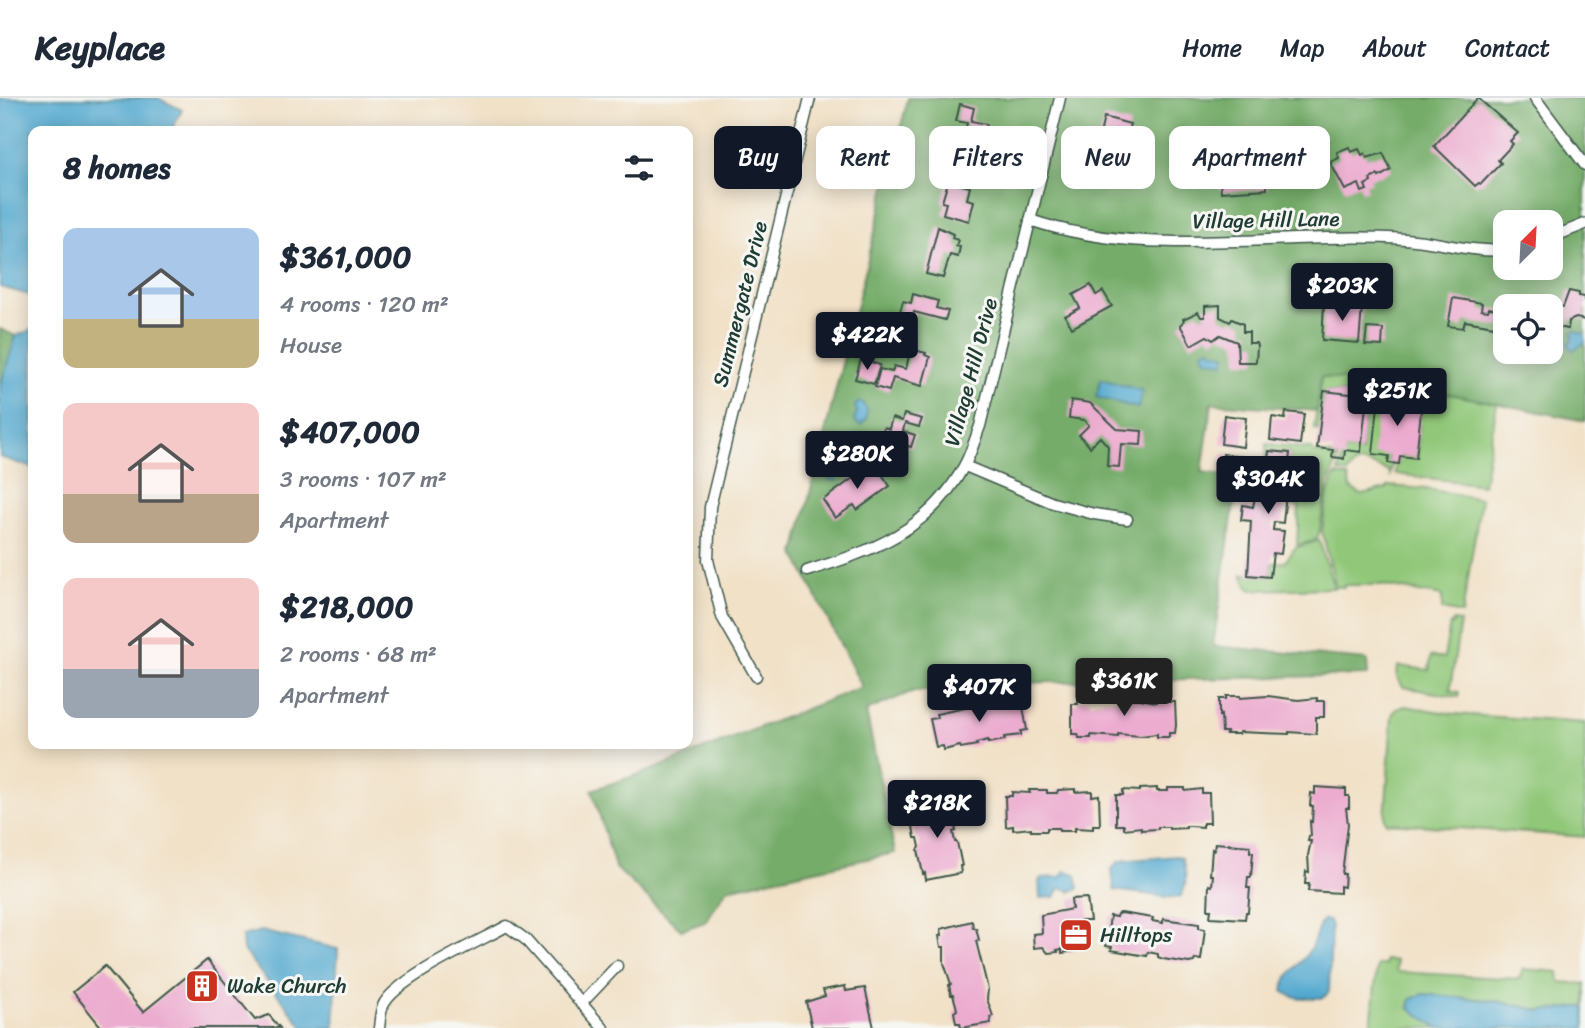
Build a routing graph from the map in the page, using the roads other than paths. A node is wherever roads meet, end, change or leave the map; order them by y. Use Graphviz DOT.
graph roads {
  1 [pos="810,98"];
  2 [pos="1060,98"];
  3 [pos="1535,98"];
  4 [pos="1585,166"];
  5 [pos="1030,220"];
  6 [pos="1585,224"];
  7 [pos="1563,233"];
  8 [pos="1493,249"];
  9 [pos="965,466"];
  10 [pos="1127,520"];
  11 [pos="807,571"];
  12 [pos="756,676"];
  13 [pos="617,966"];
  14 [pos="581,1003"];
  15 [pos="379,1028"];
  16 [pos="603,1028"];
  1 -- 12 [label="street, Summergate Drive"];
  2 -- 5 [label="street, Village Hill Drive"];
  3 -- 4 [label="street"];
  5 -- 8 [label="street, Village Hill Lane"];
  5 -- 9 [label="street, Village Hill Drive"];
  6 -- 7 [label="street"];
  9 -- 10 [label="street"];
  9 -- 11 [label="street, Village Hill Drive"];
  13 -- 14 [label="street"];
  14 -- 15 [label="street"];
  14 -- 16 [label="street"];
}
